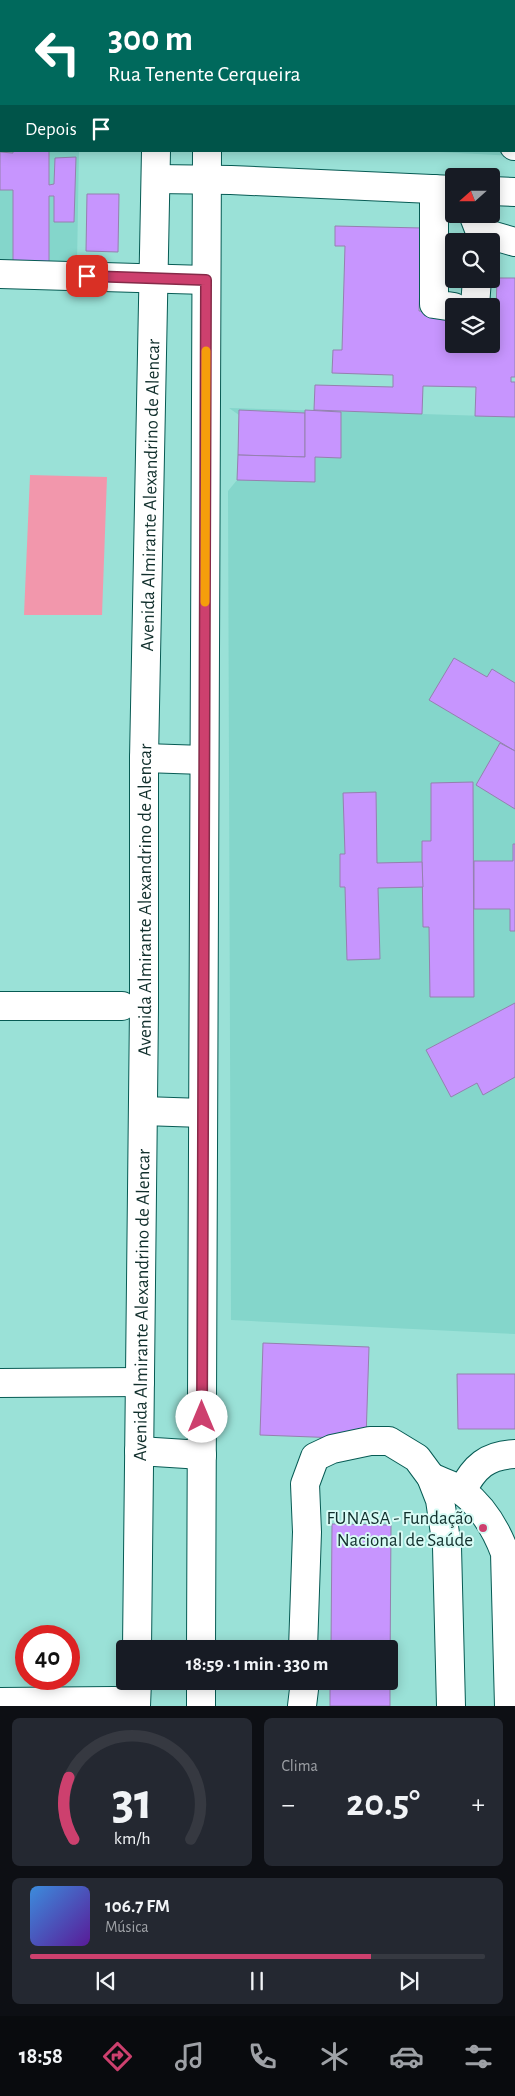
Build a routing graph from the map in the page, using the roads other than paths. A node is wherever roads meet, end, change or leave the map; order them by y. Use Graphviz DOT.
graph roads {
  1 [pos="156,152"];
  2 [pos="207,152"];
  3 [pos="156,179"];
  4 [pos="206,180"];
  5 [pos="444,189"];
  6 [pos="500,191"];
  7 [pos="515,192"];
  8 [pos="477,229"];
  9 [pos="515,242"];
  10 [pos="0,274"];
  11 [pos="154,279"];
  12 [pos="206,280"];
  13 [pos="445,306"];
  14 [pos="144,758"];
  15 [pos="204,760"];
  16 [pos="0,1006"];
  17 [pos="122,1006"];
  18 [pos="143,1111"];
  19 [pos="203,1113"];
  20 [pos="140,1382"];
  21 [pos="0,1383"];
  22 [pos="139,1450"];
  23 [pos="515,1454"];
  24 [pos="202,1455"];
  25 [pos="431,1477"];
  26 [pos="462,1491"];
  27 [pos="137,1640"];
  28 [pos="201,1640"];
  29 [pos="303,1640"];
  30 [pos="133,1690"];
  31 [pos="201,1690"];
  32 [pos="304,1690"];
  33 [pos="0,1702"];
  34 [pos="126,1704"];
  35 [pos="200,1706"];
  36 [pos="302,1706"];
  37 [pos="451,1706"];
  38 [pos="509,1706"];
  1 -- 3 [label="street, Avenida Almirante Alexandrino de Alencar"];
  2 -- 4 [label="street"];
  3 -- 4 [label="street"];
  3 -- 11 [label="street, Avenida Almirante Alexandrino de Alencar"];
  4 -- 5 [label="street"];
  4 -- 12 [label="street"];
  5 -- 13 [label="street"];
  6 -- 7 [label="street"];
  8 -- 9 [label="street"];
  10 -- 11 [label="street"];
  11 -- 12 [label="street"];
  11 -- 14 [label="street, Avenida Almirante Alexandrino de Alencar"];
  12 -- 15 [label="street"];
  14 -- 15 [label="street"];
  14 -- 18 [label="street, Avenida Almirante Alexandrino de Alencar"];
  15 -- 19 [label="street"];
  16 -- 17 [label="street"];
  18 -- 19 [label="street"];
  18 -- 20 [label="street, Avenida Almirante Alexandrino de Alencar"];
  19 -- 24 [label="street"];
  20 -- 21 [label="street"];
  20 -- 22 [label="street, Avenida Almirante Alexandrino de Alencar"];
  22 -- 24 [label="street"];
  22 -- 27 [label="street, Avenida Almirante Alexandrino de Alencar"];
  23 -- 26 [label="street"];
  24 -- 28 [label="street"];
  25 -- 26 [label="street"];
  25 -- 29 [label="street"];
  25 -- 37 [label="street"];
  26 -- 38 [label="street"];
  30 -- 34 [label="street"];
  31 -- 35 [label="street"];
  32 -- 36 [label="street"];
  33 -- 34 [label="street"];
}
